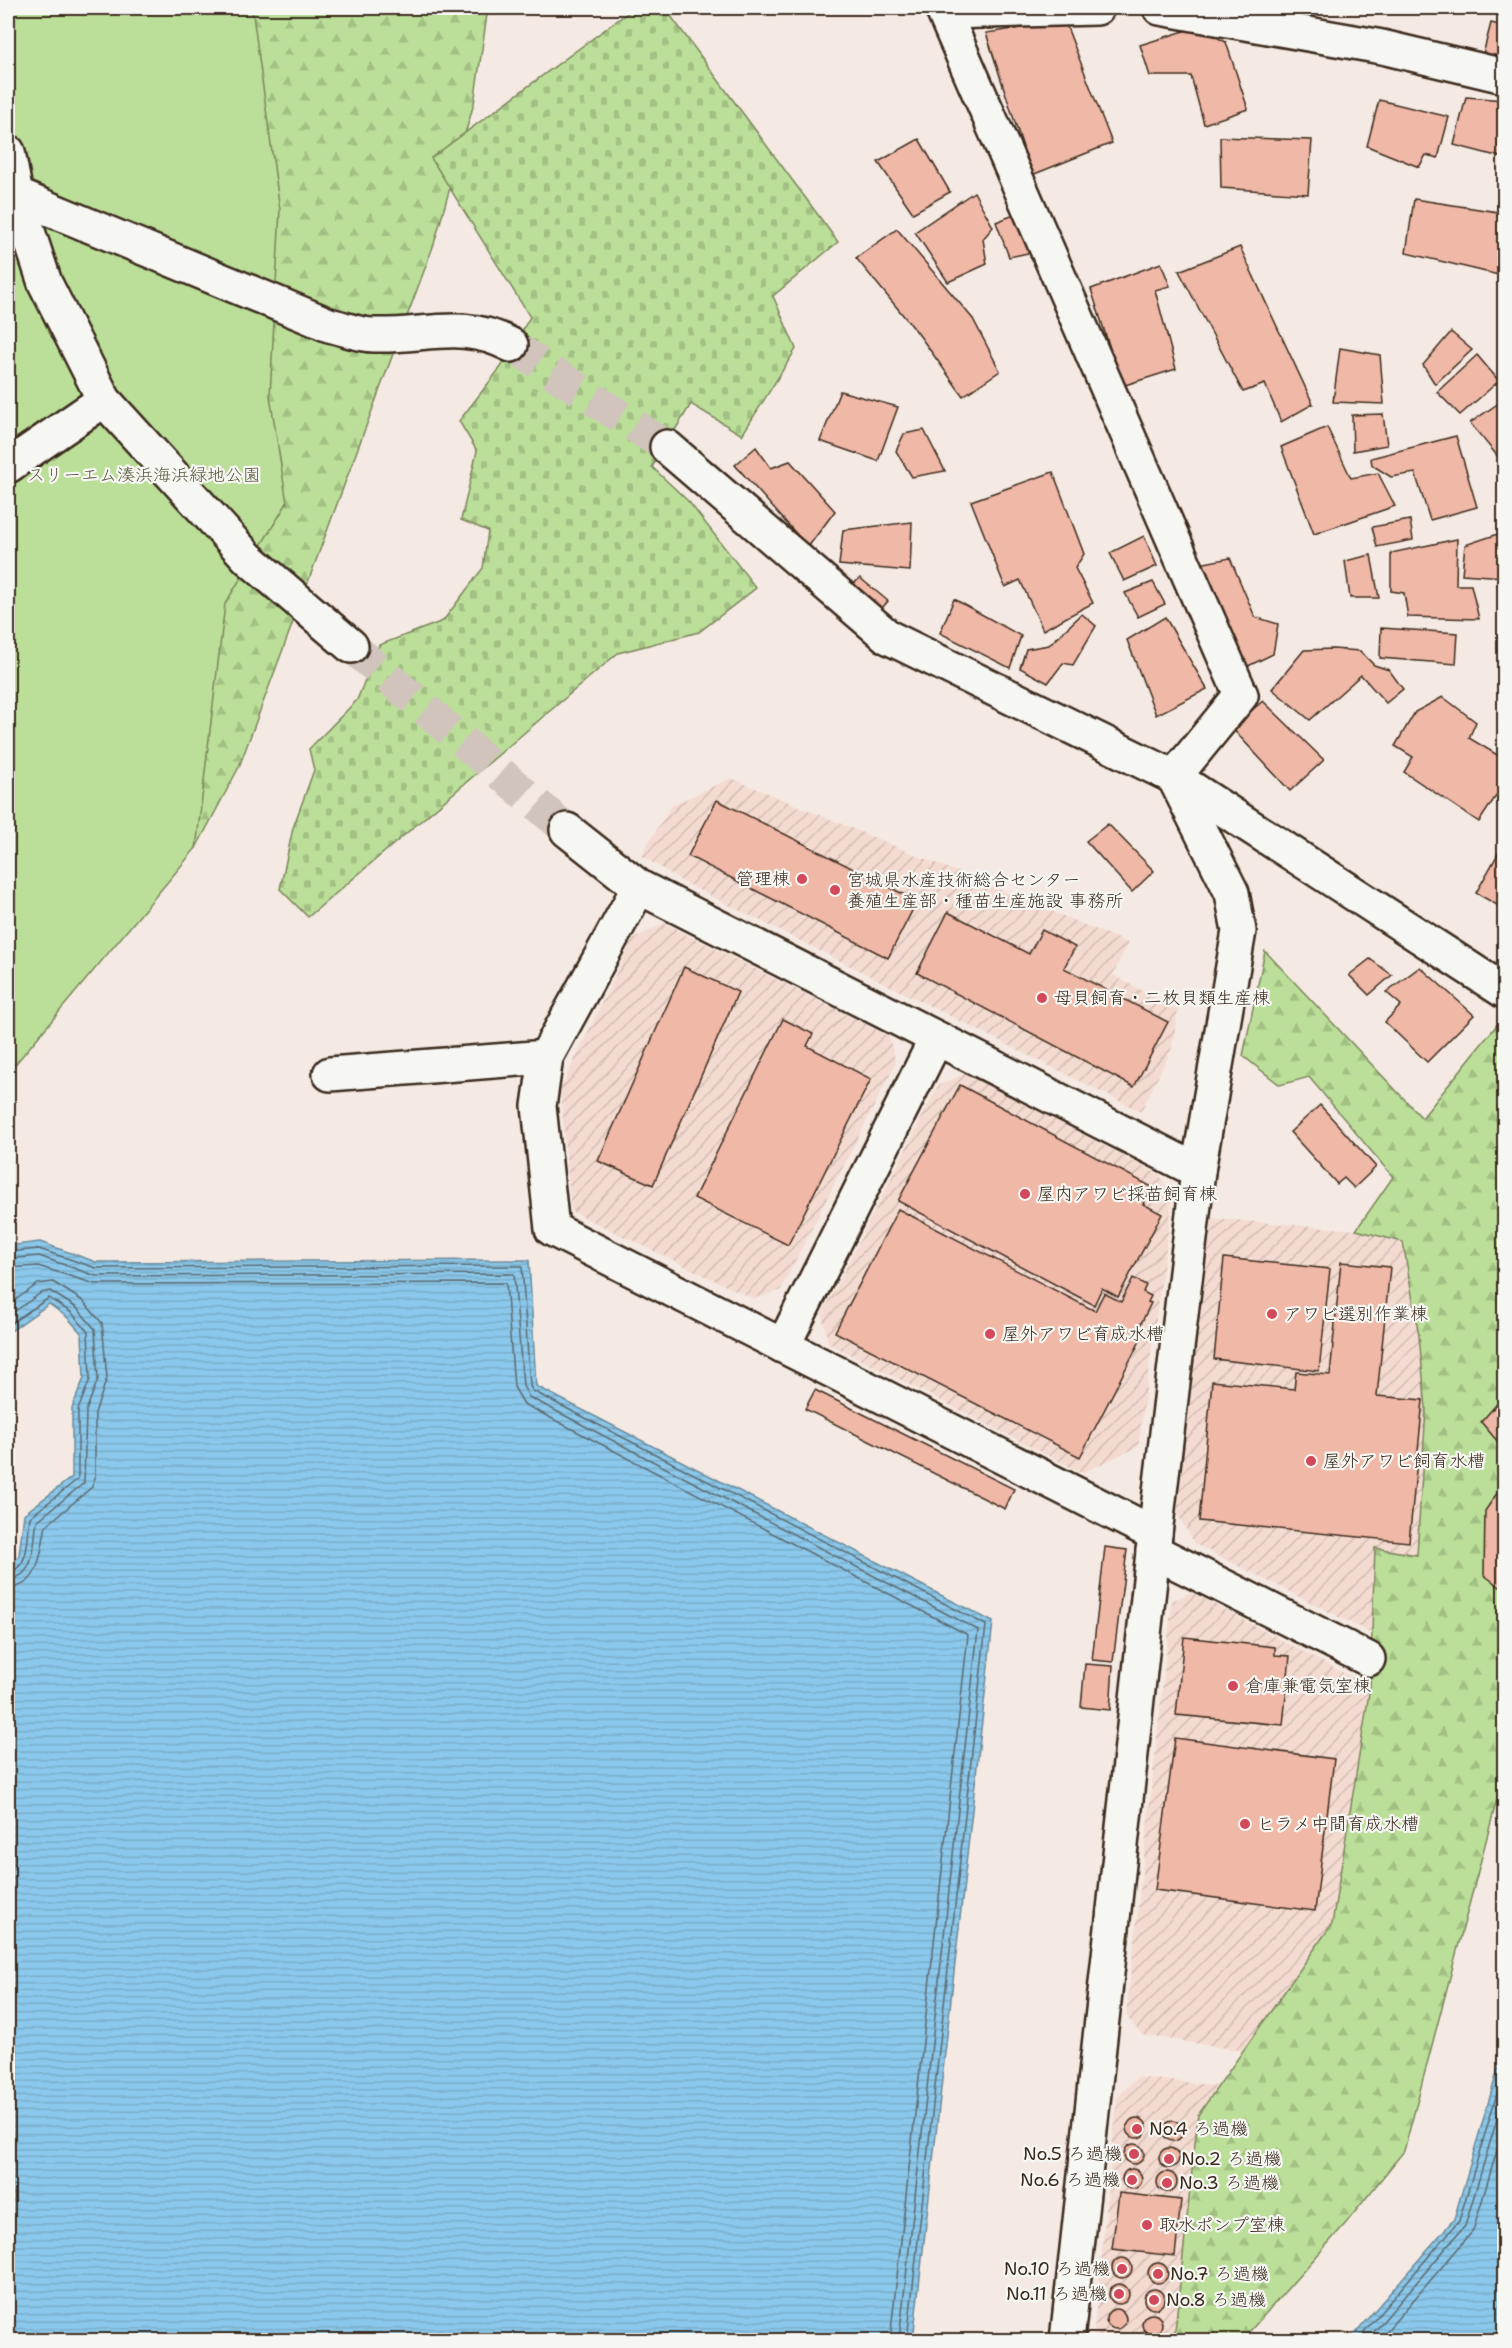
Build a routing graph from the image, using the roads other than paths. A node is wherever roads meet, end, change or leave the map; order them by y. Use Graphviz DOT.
graph roads {
  1 [pos="1097,8"];
  2 [pos="1160,8"];
  3 [pos="943,10"];
  4 [pos="1504,76"];
  5 [pos="8,152"];
  6 [pos="16,195"];
  7 [pos="511,345"];
  8 [pos="104,400"];
  9 [pos="668,447"];
  10 [pos="8,466"];
  11 [pos="351,646"];
  12 [pos="1174,777"];
  13 [pos="567,830"];
  14 [pos="639,888"];
  15 [pos="1504,991"];
  16 [pos="936,1039"];
  17 [pos="546,1057"];
  18 [pos="330,1074"];
  19 [pos="1198,1171"];
  20 [pos="783,1346"];
  21 [pos="1154,1543"];
  22 [pos="1368,1659"];
  23 [pos="1067,2340"];
  1 -- 3 [label="street"];
  2 -- 4 [label="street"];
  3 -- 12 [label="street"];
  5 -- 6 [label="street"];
  6 -- 7 [label="street"];
  6 -- 8 [label="street"];
  8 -- 10 [label="street"];
  8 -- 11 [label="street"];
  9 -- 12 [label="street"];
  12 -- 15 [label="street"];
  12 -- 19 [label="street"];
  13 -- 14 [label="street"];
  14 -- 16 [label="street"];
  14 -- 17 [label="street"];
  16 -- 19 [label="street"];
  16 -- 20 [label="street"];
  17 -- 18 [label="street"];
  17 -- 20 [label="street"];
  19 -- 21 [label="street"];
  20 -- 21 [label="street"];
  21 -- 22 [label="street"];
  21 -- 23 [label="street"];
}
